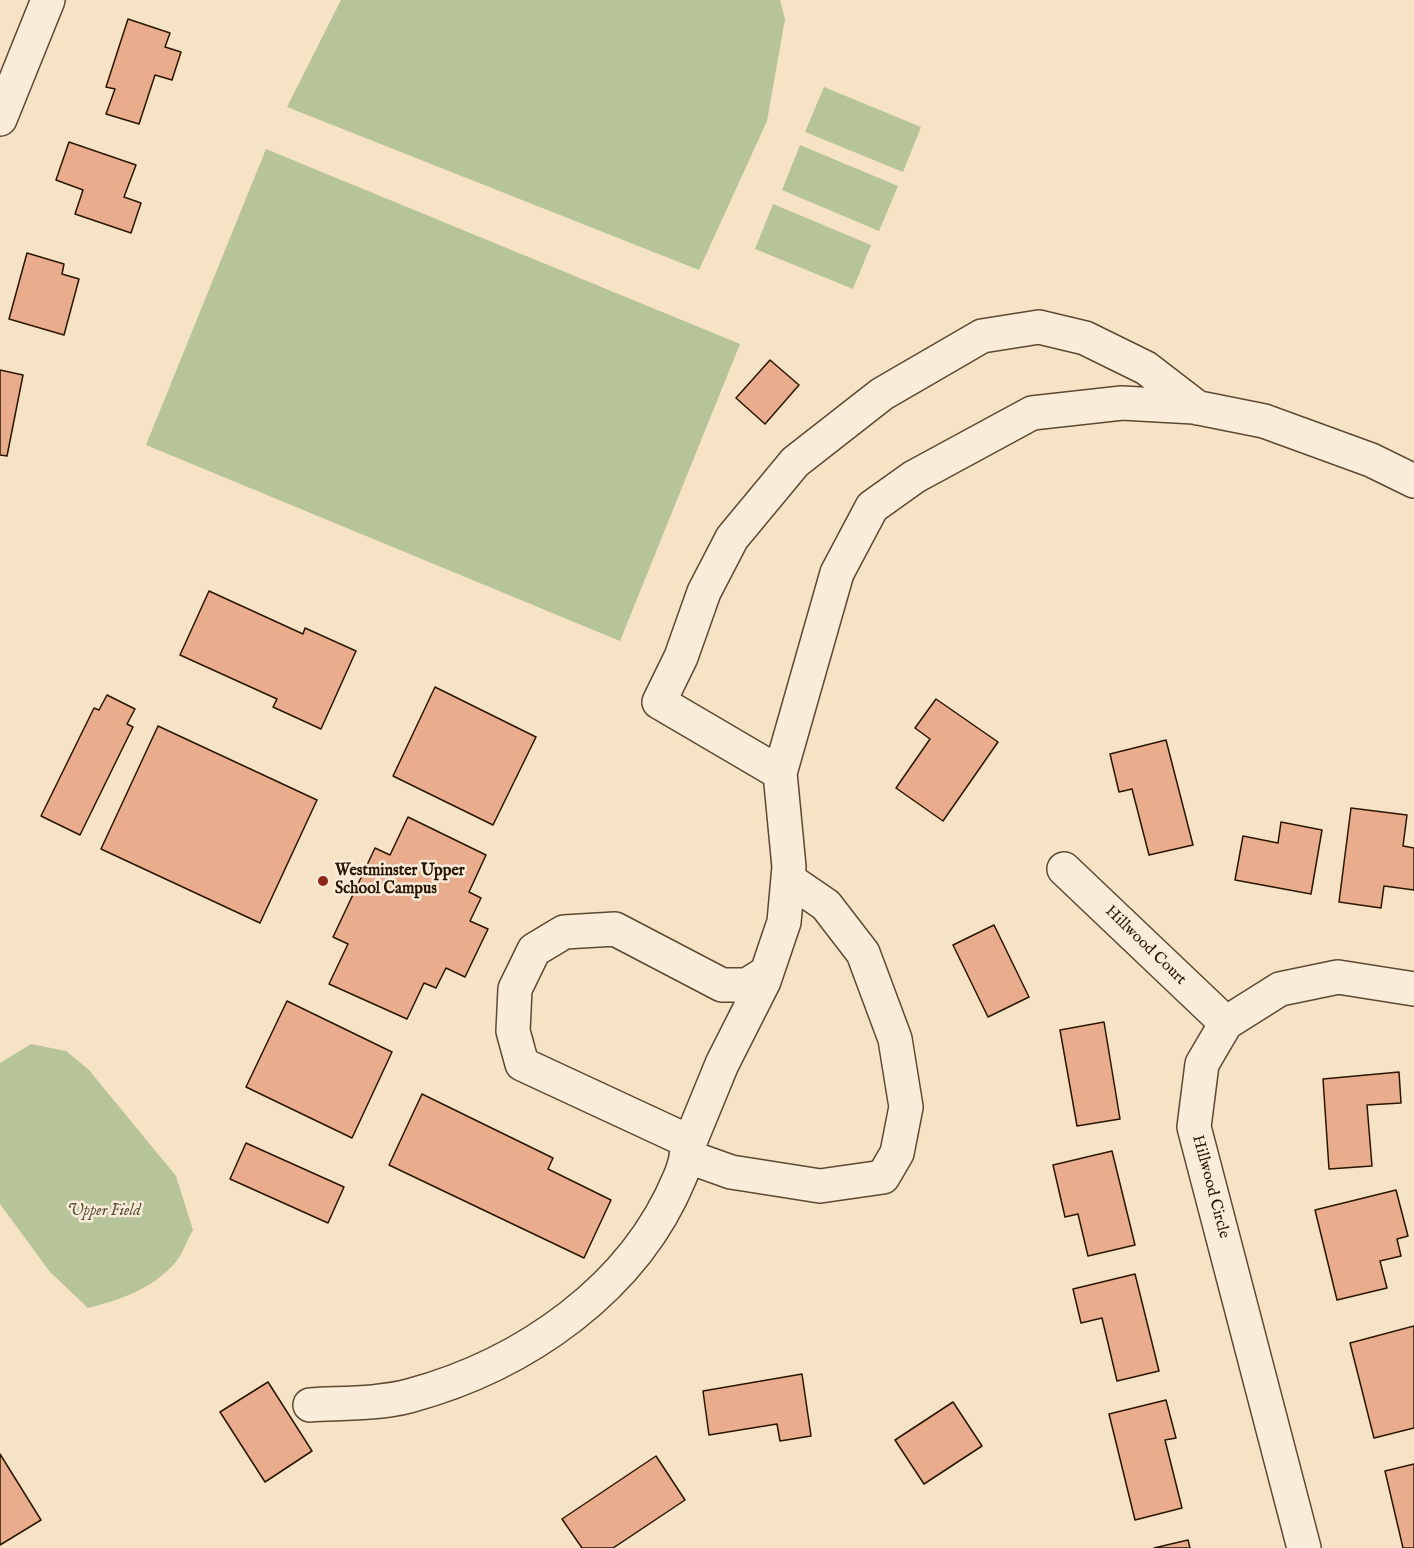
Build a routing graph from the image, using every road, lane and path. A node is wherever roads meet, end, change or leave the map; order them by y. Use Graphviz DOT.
graph roads {
  1 [pos="48,0"];
  2 [pos="0,120"];
  3 [pos="1198,408"];
  4 [pos="1414,482"];
  5 [pos="780,773"];
  6 [pos="1064,869"];
  7 [pos="788,879"];
  8 [pos="766,973"];
  9 [pos="1414,989"];
  10 [pos="1226,1023"];
  11 [pos="688,1149"];
  12 [pos="310,1405"];
  13 [pos="1304,1548"];
  1 -- 2 [label="street"];
  3 -- 4 [label="street"];
  3 -- 5 [label="street"];
  3 -- 5 [label="street"];
  5 -- 7 [label="street"];
  6 -- 10 [label="street, Hillwood Court"];
  7 -- 8 [label="street"];
  7 -- 11 [label="street"];
  8 -- 11 [label="street"];
  8 -- 11 [label="street"];
  9 -- 10 [label="street, Hillwood Circle"];
  10 -- 13 [label="street, Hillwood Circle"];
  11 -- 12 [label="street"];
}
